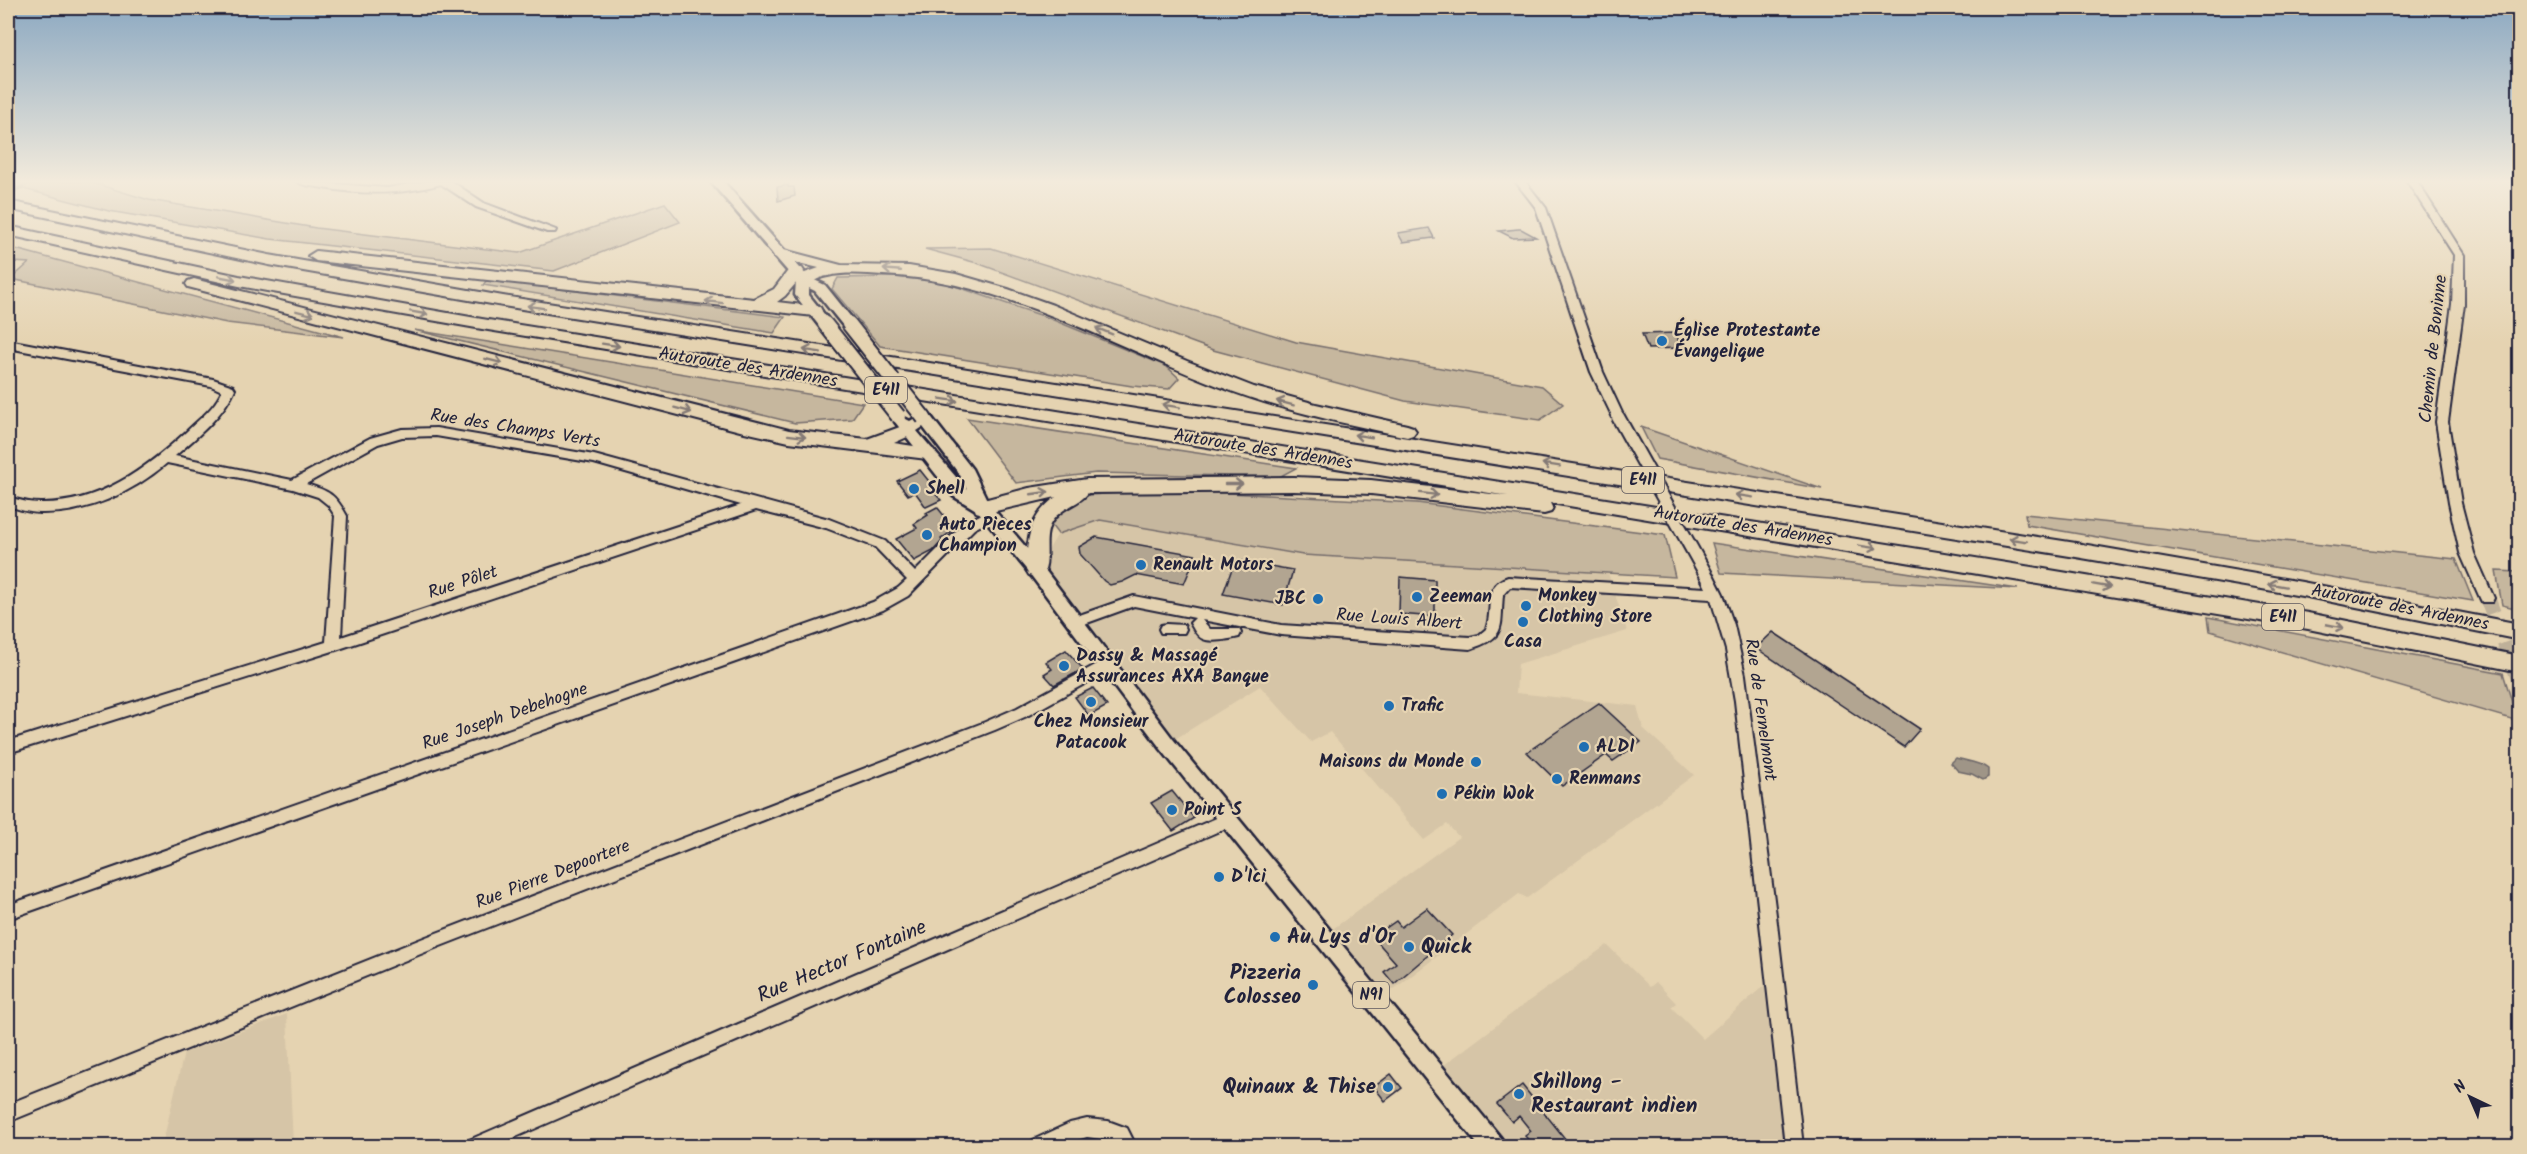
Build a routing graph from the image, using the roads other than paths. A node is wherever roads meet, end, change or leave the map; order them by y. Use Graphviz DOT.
graph roads {
  1 [pos="25,235"];
  2 [pos="146,235"];
  3 [pos="763,235"];
  4 [pos="1550,235"];
  5 [pos="2445,235"];
  6 [pos="165,239"];
  7 [pos="780,255"];
  8 [pos="129,258"];
  9 [pos="846,269"];
  10 [pos="800,276"];
  11 [pos="750,306"];
  12 [pos="814,311"];
  13 [pos="849,324"];
  14 [pos="8,344"];
  15 [pos="924,418"];
  16 [pos="903,423"];
  17 [pos="862,444"];
  18 [pos="927,453"];
  19 [pos="1483,455"];
  20 [pos="166,458"];
  21 [pos="294,485"];
  22 [pos="1087,486"];
  23 [pos="8,502"];
  24 [pos="756,505"];
  25 [pos="1645,510"];
  26 [pos="986,511"];
  27 [pos="1036,570"];
  28 [pos="916,580"];
  29 [pos="1716,594"];
  30 [pos="2487,598"];
  31 [pos="1076,622"];
  32 [pos="1197,623"];
  33 [pos="2520,632"];
  34 [pos="1234,633"];
  35 [pos="333,645"];
  36 [pos="1108,664"];
  37 [pos="2520,664"];
  38 [pos="8,747"];
  39 [pos="1228,820"];
  40 [pos="8,912"];
  41 [pos="8,1113"];
  42 [pos="475,1146"];
  43 [pos="1039,1146"];
  44 [pos="1127,1146"];
  45 [pos="1493,1146"];
  46 [pos="1794,1146"];
  1 -- 8 [label="highway, Autoroute des Ardennes / E411"];
  2 -- 6 [label="highway, Autoroute des Ardennes / E411"];
  3 -- 7 [label="main road, N91"];
  4 -- 29 [label="street, Rue de Fernelmont, bridge"];
  5 -- 30 [label="street, Chemin de Boninne"];
  11 -- 6 [label="highway, one-way"];
  19 -- 6 [label="highway, Autoroute des Ardennes / E411, one-way"];
  7 -- 9 [label="highway"];
  7 -- 10 [label="main road, N91"];
  8 -- 17 [label="highway, one-way"];
  8 -- 25 [label="highway, Autoroute des Ardennes / E411, one-way"];
  9 -- 10 [label="highway"];
  19 -- 9 [label="highway, one-way"];
  10 -- 11 [label="highway"];
  10 -- 12 [label="main road, N91"];
  10 -- 13 [label="main road, N91"];
  11 -- 12 [label="highway"];
  12 -- 13 [label="main road"];
  12 -- 16 [label="main road, N91, bridge"];
  13 -- 15 [label="main road, N91, bridge"];
  14 -- 20 [label="street"];
  15 -- 16 [label="main road"];
  15 -- 26 [label="main road, N91"];
  16 -- 17 [label="highway"];
  16 -- 18 [label="main road, N91"];
  17 -- 18 [label="highway"];
  18 -- 26 [label="main road, N91"];
  33 -- 19 [label="highway, Autoroute des Ardennes / E411, one-way"];
  20 -- 21 [label="street"];
  20 -- 23 [label="street"];
  21 -- 24 [label="street, Rue des Champs Verts"];
  21 -- 35 [label="street"];
  22 -- 25 [label="highway, one-way"];
  26 -- 22 [label="highway, one-way"];
  22 -- 27 [label="highway"];
  24 -- 28 [label="street"];
  24 -- 35 [label="street, Rue Pôlet"];
  25 -- 37 [label="highway, Autoroute des Ardennes / E411, one-way"];
  26 -- 27 [label="main road, N91"];
  26 -- 28 [label="street, Rue Joseph Debehogne"];
  27 -- 31 [label="main road, N91"];
  28 -- 40 [label="street, Rue Joseph Debehogne"];
  29 -- 31 [label="street, Rue Louis Albert"];
  29 -- 46 [label="street, Rue de Fernelmont"];
  31 -- 36 [label="main road, N91"];
  32 -- 34 [label="street"];
  35 -- 38 [label="street, Rue Pôlet"];
  36 -- 39 [label="main road, N91"];
  36 -- 41 [label="street, Rue Pierre Depoortere"];
  39 -- 42 [label="street, Rue Hector Fontaine"];
  39 -- 45 [label="main road, N91"];
  43 -- 44 [label="street"];
}
